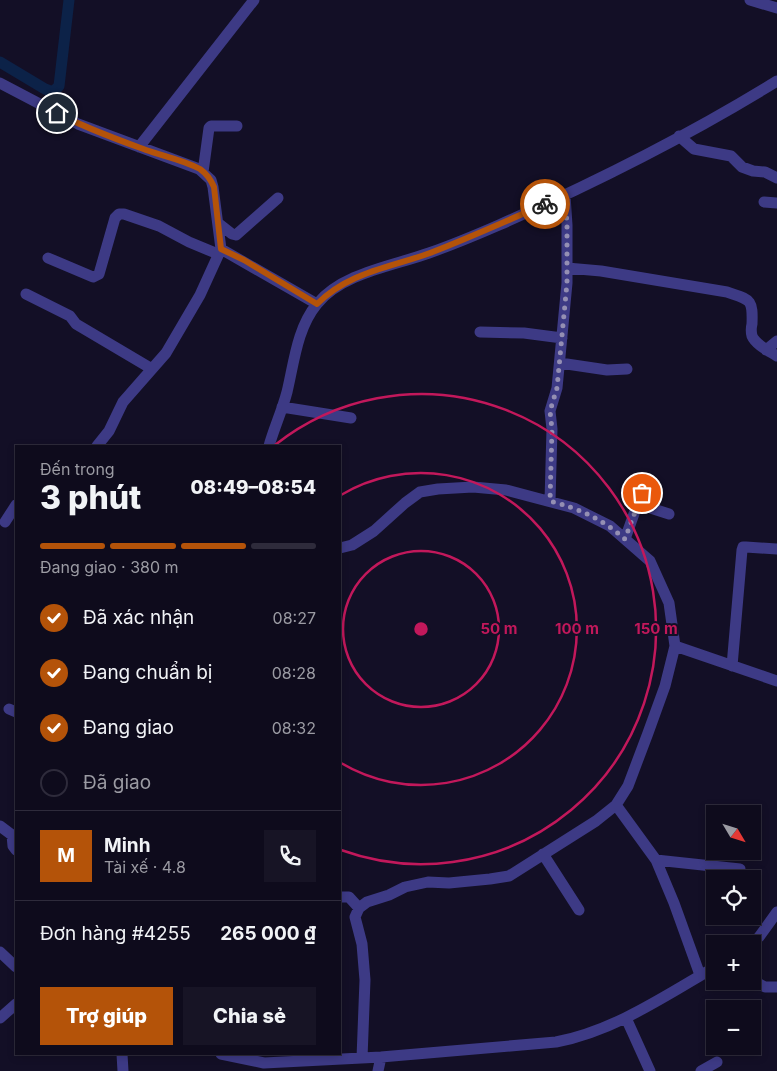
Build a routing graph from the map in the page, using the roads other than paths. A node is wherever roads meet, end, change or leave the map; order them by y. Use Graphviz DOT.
graph roads {
  1 [pos="254,0"];
  2 [pos="756,1"];
  3 [pos="777,8"];
  4 [pos="777,81"];
  5 [pos="0,83"];
  6 [pos="236,126"];
  7 [pos="679,136"];
  8 [pos="138,147"];
  9 [pos="203,172"];
  10 [pos="777,178"];
  11 [pos="565,195"];
  12 [pos="278,198"];
  13 [pos="764,202"];
  14 [pos="777,203"];
  15 [pos="218,223"];
  16 [pos="220,251"];
  17 [pos="48,258"];
  18 [pos="567,268"];
  19 [pos="26,294"];
  20 [pos="317,304"];
  21 [pos="480,332"];
  22 [pos="562,338"];
  23 [pos="777,341"];
  24 [pos="766,350"];
  25 [pos="777,356"];
  26 [pos="560,362"];
  27 [pos="152,369"];
  28 [pos="627,369"];
  29 [pos="282,407"];
  30 [pos="351,418"];
  31 [pos="98,445"];
  32 [pos="269,445"];
  33 [pos="645,483"];
  34 [pos="550,501"];
  35 [pos="638,504"];
  36 [pos="15,507"];
  37 [pos="669,514"];
  38 [pos="5,522"];
  39 [pos="625,539"];
  40 [pos="341,548"];
  41 [pos="777,549"];
  42 [pos="674,646"];
  43 [pos="732,666"];
  44 [pos="777,681"];
  45 [pos="616,805"];
  46 [pos="0,826"];
  47 [pos="15,849"];
  48 [pos="543,854"];
  49 [pos="656,860"];
  50 [pos="740,869"];
  51 [pos="341,897"];
  52 [pos="359,908"];
  53 [pos="579,910"];
  54 [pos="777,912"];
  55 [pos="760,935"];
  56 [pos="0,952"];
  57 [pos="15,965"];
  58 [pos="706,971"];
  59 [pos="700,975"];
  60 [pos="761,985"];
  61 [pos="777,988"];
  62 [pos="15,1005"];
  63 [pos="0,1018"];
  64 [pos="626,1018"];
  65 [pos="122,1055"];
  66 [pos="224,1055"];
  67 [pos="380,1057"];
  68 [pos="362,1058"];
  69 [pos="717,1062"];
  70 [pos="123,1071"];
  71 [pos="378,1071"];
  72 [pos="650,1071"];
  73 [pos="701,1071"];
  1 -- 8 [label="street"];
  2 -- 3 [label="street"];
  4 -- 7 [label="street"];
  5 -- 8 [label="street"];
  6 -- 9 [label="street"];
  7 -- 10 [label="street"];
  7 -- 11 [label="street"];
  8 -- 9 [label="street"];
  9 -- 15 [label="street"];
  11 -- 18 [label="street"];
  11 -- 20 [label="street"];
  12 -- 15 [label="street"];
  13 -- 14 [label="street"];
  15 -- 16 [label="street"];
  16 -- 17 [label="street"];
  16 -- 20 [label="street"];
  16 -- 27 [label="street"];
  18 -- 22 [label="street"];
  18 -- 24 [label="street"];
  19 -- 27 [label="street"];
  20 -- 29 [label="street"];
  21 -- 22 [label="street"];
  22 -- 26 [label="street"];
  23 -- 24 [label="street"];
  24 -- 25 [label="street"];
  26 -- 28 [label="street"];
  26 -- 34 [label="street"];
  27 -- 31 [label="street"];
  29 -- 30 [label="street"];
  29 -- 32 [label="street"];
  33 -- 35 [label="street"];
  34 -- 39 [label="street"];
  34 -- 40 [label="street"];
  35 -- 37 [label="street"];
  35 -- 39 [label="street"];
  36 -- 38 [label="street"];
  39 -- 42 [label="street"];
  41 -- 43 [label="street"];
  42 -- 43 [label="street"];
  42 -- 45 [label="street"];
  43 -- 44 [label="street"];
  45 -- 48 [label="street"];
  45 -- 49 [label="street"];
  46 -- 47 [label="street"];
  48 -- 52 [label="street"];
  48 -- 53 [label="street"];
  49 -- 50 [label="street"];
  49 -- 59 [label="street"];
  51 -- 52 [label="street"];
  52 -- 68 [label="street"];
  54 -- 55 [label="street"];
  56 -- 57 [label="street"];
  58 -- 59 [label="street"];
  59 -- 64 [label="street"];
  60 -- 61 [label="street"];
  62 -- 63 [label="street"];
  64 -- 67 [label="street"];
  64 -- 72 [label="street"];
  65 -- 70 [label="street"];
  66 -- 68 [label="street"];
  67 -- 68 [label="street"];
  67 -- 71 [label="street"];
  69 -- 73 [label="street"];
}
